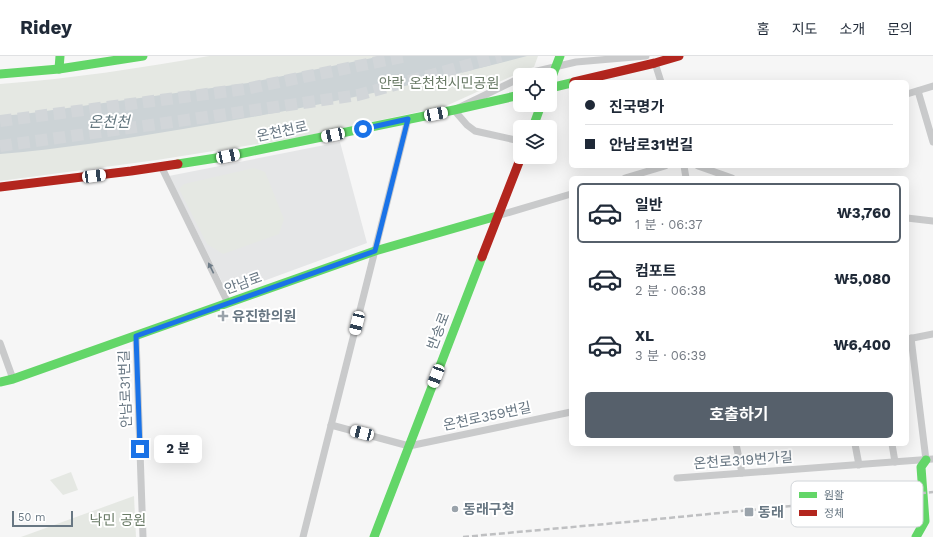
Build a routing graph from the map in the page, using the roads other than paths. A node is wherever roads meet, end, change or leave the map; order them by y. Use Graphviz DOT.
graph roads {
  1 [pos="60,56"];
  2 [pos="143,56"];
  3 [pos="560,56"];
  4 [pos="646,56"];
  5 [pos="679,56"];
  6 [pos="656,63"];
  7 [pos="550,68"];
  8 [pos="555,68"];
  9 [pos="59,69"];
  10 [pos="0,74"];
  11 [pos="581,80"];
  12 [pos="660,80"];
  13 [pos="513,81"];
  14 [pos="569,83"];
  15 [pos="557,86"];
  16 [pos="933,86"];
  17 [pos="918,91"];
  18 [pos="909,93"];
  19 [pos="513,97"];
  20 [pos="454,110"];
  21 [pos="408,119"];
  22 [pos="513,139"];
  23 [pos="933,142"];
  24 [pos="517,164"];
  25 [pos="161,166"];
  26 [pos="658,168"];
  27 [pos="704,168"];
  28 [pos="632,176"];
  29 [pos="726,176"];
  30 [pos="0,187"];
  31 [pos="569,195"];
  32 [pos="497,216"];
  33 [pos="909,218"];
  34 [pos="933,221"];
  35 [pos="375,251"];
  36 [pos="228,303"];
  37 [pos="933,334"];
  38 [pos="136,336"];
  39 [pos="909,339"];
  40 [pos="0,343"];
  41 [pos="13,378"];
  42 [pos="0,382"];
  43 [pos="569,412"];
  44 [pos="331,425"];
  45 [pos="409,446"];
  46 [pos="736,446"];
  47 [pos="855,446"];
  48 [pos="892,446"];
  49 [pos="930,460"];
  50 [pos="895,462"];
  51 [pos="859,465"];
  52 [pos="742,473"];
  53 [pos="677,478"];
  54 [pos="922,481"];
  55 [pos="923,494"];
  56 [pos="923,525"];
  57 [pos="922,527"];
  58 [pos="143,537"];
  59 [pos="303,537"];
  60 [pos="374,537"];
  61 [pos="916,537"];
  1 -- 9 [label="street"];
  2 -- 9 [label="street"];
  3 -- 8 [label="street"];
  4 -- 7 [label="street"];
  5 -- 6 [label="street"];
  6 -- 11 [label="street"];
  6 -- 12 [label="street"];
  9 -- 10 [label="street"];
  13 -- 20 [label="street"];
  14 -- 15 [label="street"];
  16 -- 17 [label="street"];
  17 -- 18 [label="street"];
  17 -- 23 [label="street"];
  19 -- 20 [label="street, 온천천로"];
  20 -- 21 [label="street, 온천천로"];
  20 -- 22 [label="street"];
  21 -- 25 [label="street, 온천천로"];
  21 -- 35 [label="street"];
  24 -- 32 [label="street, 반송로"];
  25 -- 30 [label="street, 온천천로"];
  36 -- 25 [label="street, one-way"];
  26 -- 28 [label="street"];
  27 -- 29 [label="street"];
  31 -- 32 [label="street"];
  32 -- 35 [label="street, 안남로"];
  32 -- 45 [label="street, 반송로"];
  33 -- 34 [label="street"];
  35 -- 36 [label="street, 안남로"];
  35 -- 44 [label="street"];
  36 -- 38 [label="street, 안남로"];
  37 -- 39 [label="street"];
  38 -- 41 [label="street, 안남로"];
  38 -- 58 [label="street, 안남로31번길"];
  39 -- 49 [label="street"];
  40 -- 41 [label="street"];
  41 -- 42 [label="street, 안남로"];
  43 -- 45 [label="street, 온천로359번길"];
  44 -- 45 [label="street"];
  44 -- 59 [label="street"];
  45 -- 60 [label="street, 반송로"];
  46 -- 52 [label="street"];
  47 -- 51 [label="street"];
  48 -- 50 [label="street"];
  49 -- 50 [label="street, 온천로319번가길"];
  49 -- 54 [label="street"];
  50 -- 51 [label="street, 온천로319번가길"];
  51 -- 52 [label="street, 온천로319번가길"];
  52 -- 53 [label="street, 온천로319번가길"];
  55 -- 56 [label="street"];
  57 -- 61 [label="street"];
}
